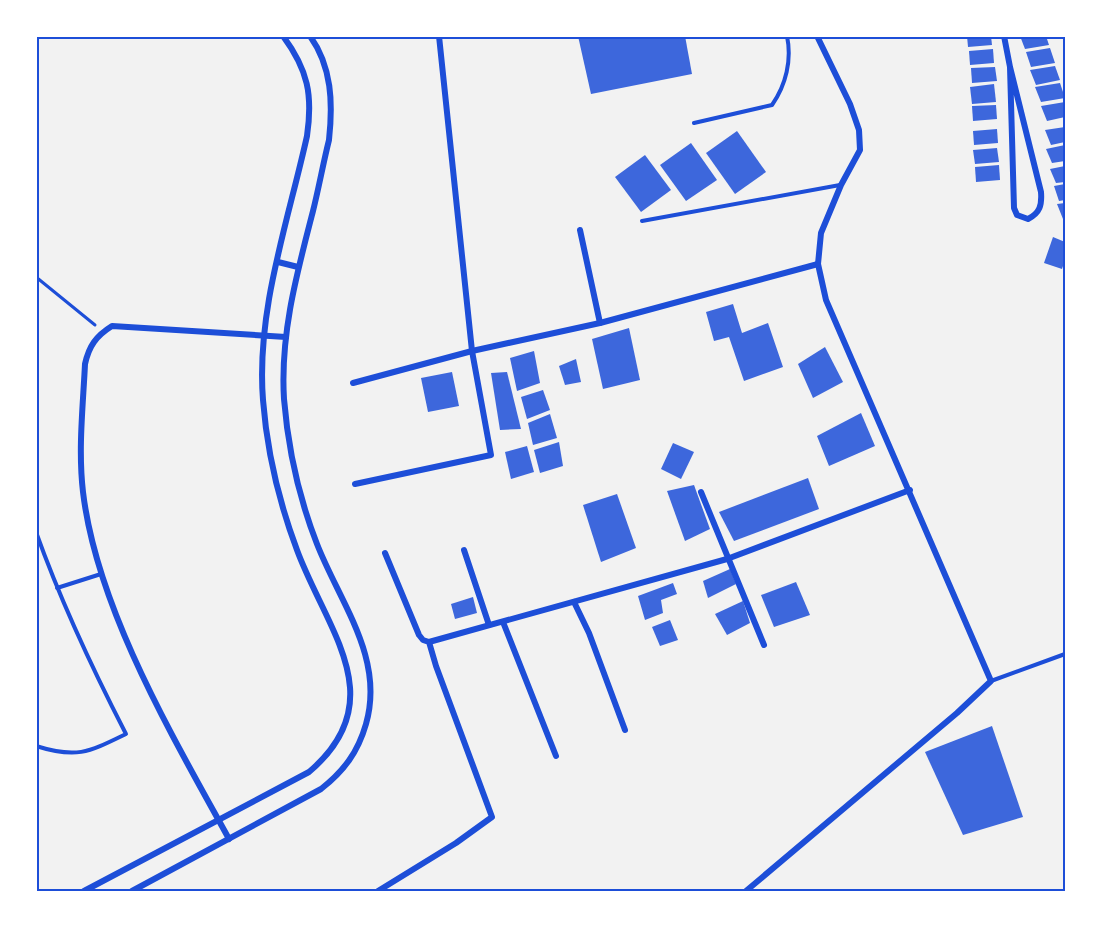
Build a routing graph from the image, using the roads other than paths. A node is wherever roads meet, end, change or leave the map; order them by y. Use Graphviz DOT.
graph roads {
  1 [pos="283,36"];
  2 [pos="310,36"];
  3 [pos="439,36"];
  4 [pos="787,36"];
  5 [pos="817,36"];
  6 [pos="1004,36"];
  7 [pos="1010,67"];
  8 [pos="694,123"];
  9 [pos="841,185"];
  10 [pos="642,221"];
  11 [pos="580,230"];
  12 [pos="278,262"];
  13 [pos="818,264"];
  14 [pos="298,267"];
  15 [pos="600,323"];
  16 [pos="265,335"];
  17 [pos="286,337"];
  18 [pos="472,351"];
  19 [pos="353,383"];
  20 [pos="355,484"];
  21 [pos="910,490"];
  22 [pos="701,492"];
  23 [pos="36,532"];
  24 [pos="464,550"];
  25 [pos="385,553"];
  26 [pos="727,559"];
  27 [pos="101,574"];
  28 [pos="57,588"];
  29 [pos="574,602"];
  30 [pos="503,622"];
  31 [pos="489,625"];
  32 [pos="429,642"];
  33 [pos="764,645"];
  34 [pos="1065,654"];
  35 [pos="991,681"];
  36 [pos="624,730"];
  37 [pos="36,746"];
  38 [pos="556,756"];
  39 [pos="218,821"];
  40 [pos="229,839"];
  41 [pos="84,891"];
  42 [pos="132,891"];
  43 [pos="378,891"];
  44 [pos="746,891"];
  1 -- 12 [label="street"];
  2 -- 14 [label="street"];
  3 -- 18 [label="street"];
  4 -- 8 [label="lane"];
  5 -- 9 [label="street"];
  6 -- 7 [label="street"];
  7 -- 7 [label="street"];
  9 -- 10 [label="lane"];
  9 -- 13 [label="street"];
  11 -- 15 [label="street"];
  12 -- 14 [label="street"];
  12 -- 16 [label="street"];
  13 -- 15 [label="street"];
  13 -- 21 [label="street"];
  14 -- 17 [label="street"];
  15 -- 18 [label="street"];
  16 -- 17 [label="street"];
  16 -- 27 [label="street"];
  16 -- 39 [label="street"];
  17 -- 40 [label="street"];
  18 -- 19 [label="street"];
  18 -- 20 [label="street"];
  21 -- 26 [label="street"];
  21 -- 35 [label="street"];
  22 -- 26 [label="street"];
  23 -- 28 [label="lane"];
  24 -- 31 [label="street"];
  25 -- 32 [label="street"];
  26 -- 29 [label="street"];
  26 -- 33 [label="street"];
  27 -- 28 [label="lane"];
  27 -- 39 [label="street"];
  28 -- 37 [label="lane"];
  29 -- 30 [label="street"];
  29 -- 36 [label="street"];
  30 -- 31 [label="street"];
  30 -- 38 [label="street"];
  31 -- 32 [label="street"];
  32 -- 43 [label="street"];
  34 -- 35 [label="lane"];
  35 -- 44 [label="street"];
  39 -- 40 [label="street"];
  39 -- 41 [label="street"];
  40 -- 42 [label="street"];
}
